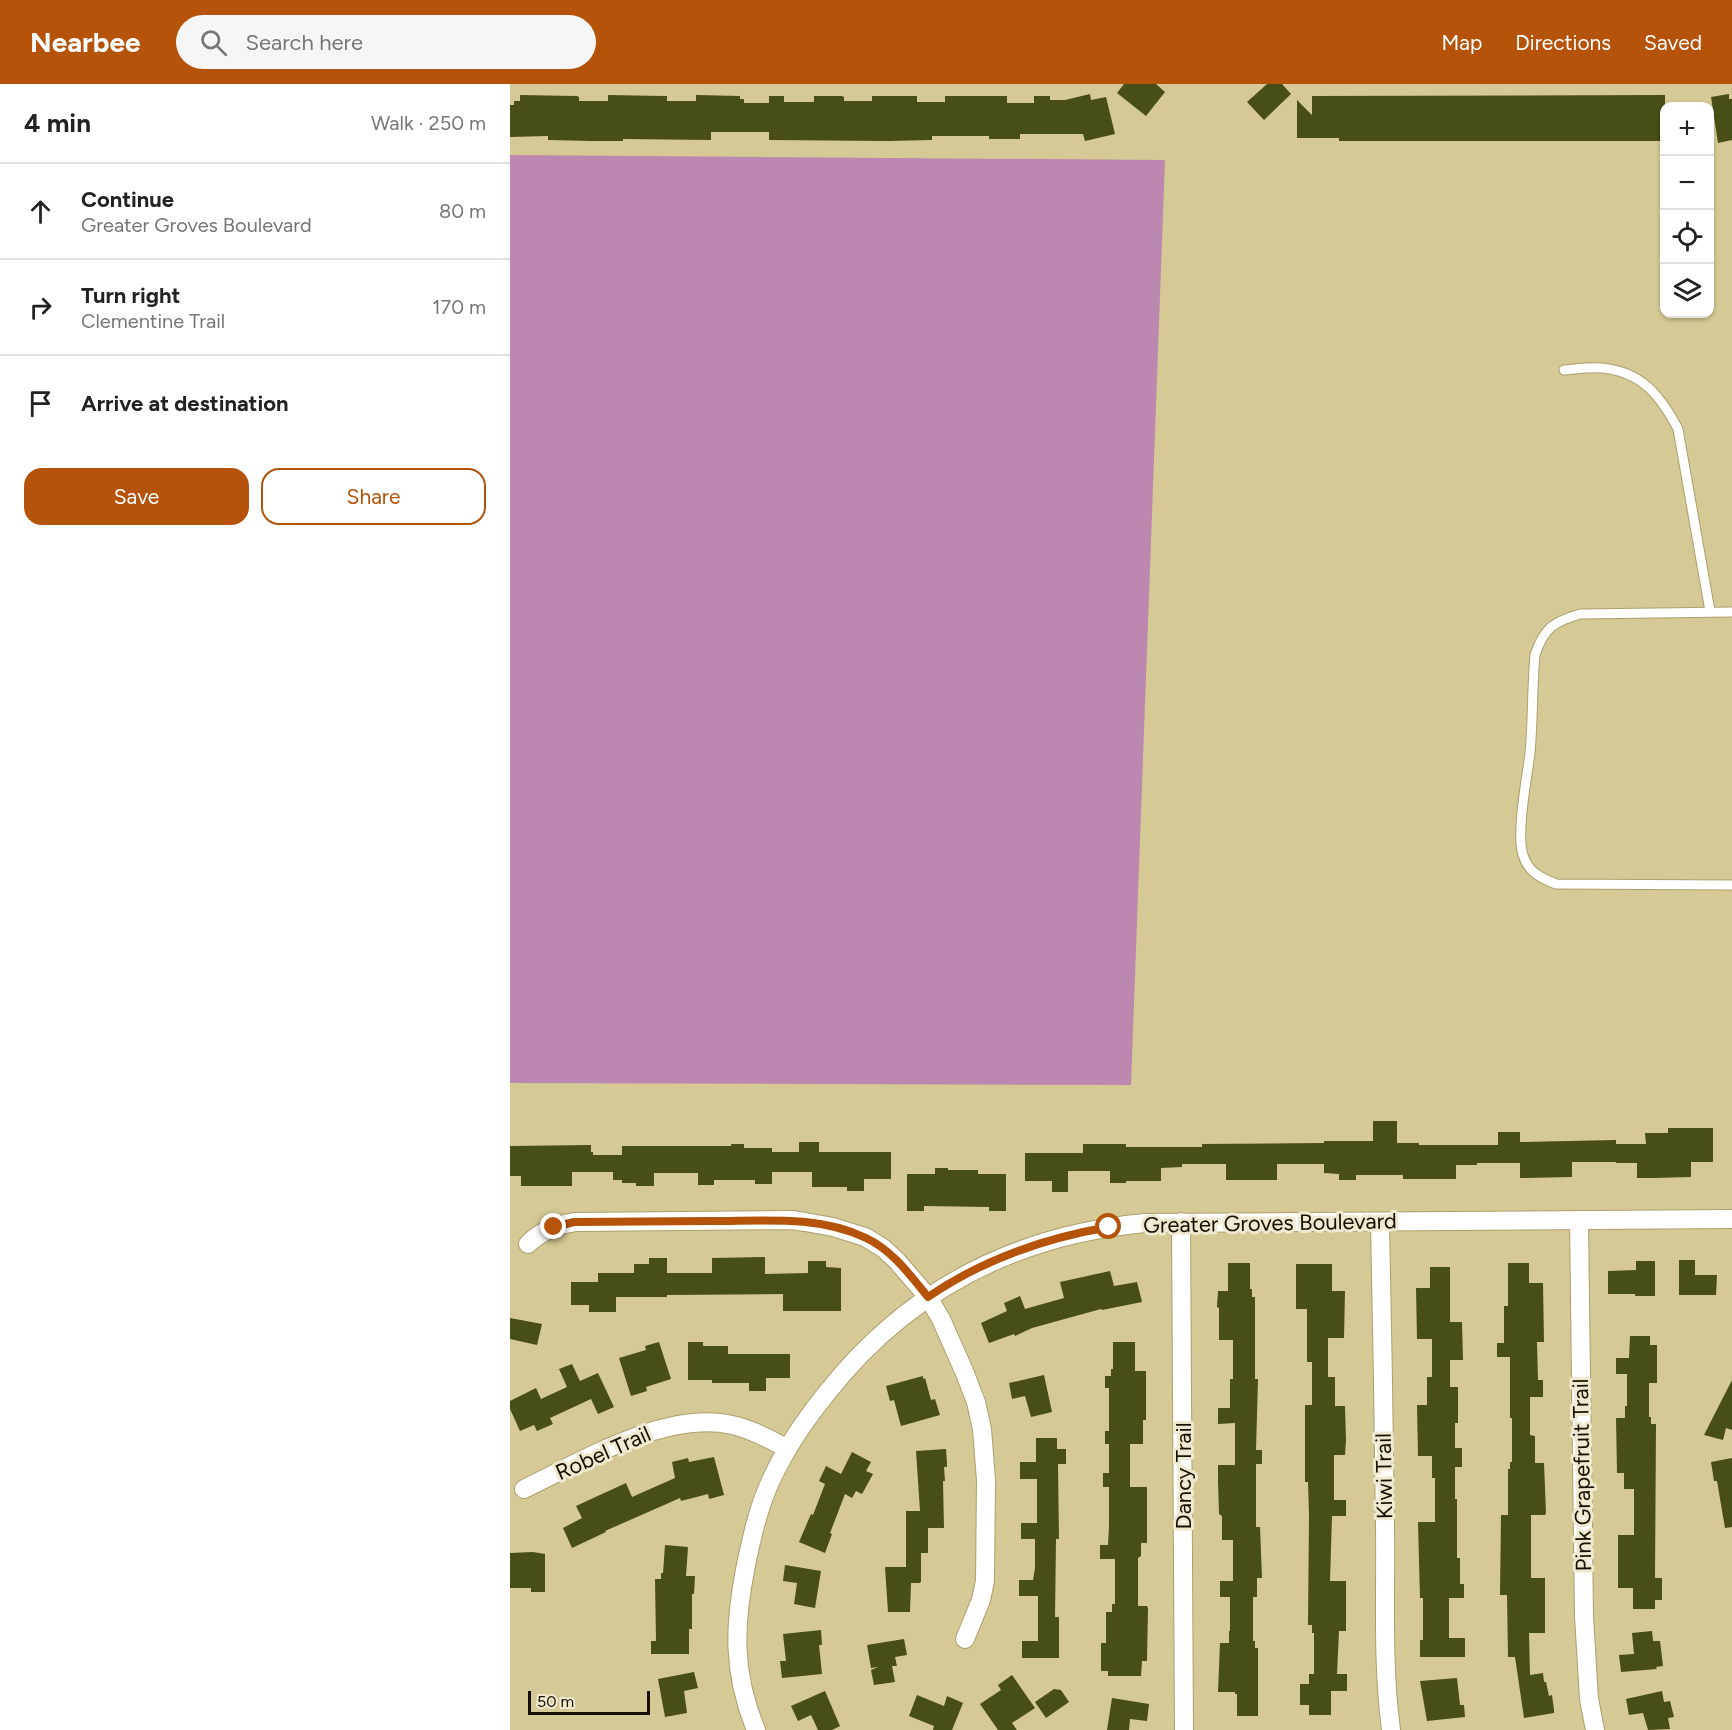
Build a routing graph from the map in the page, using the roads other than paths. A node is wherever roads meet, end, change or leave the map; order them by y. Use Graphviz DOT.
graph roads {
  1 [pos="1564,370"];
  2 [pos="1710,612"];
  3 [pos="1732,612"];
  4 [pos="1732,885"];
  5 [pos="1732,1219"];
  6 [pos="1579,1220"];
  7 [pos="1181,1222"];
  8 [pos="1380,1222"];
  9 [pos="528,1244"];
  10 [pos="928,1297"];
  11 [pos="788,1448"];
  12 [pos="524,1489"];
  13 [pos="965,1639"];
  14 [pos="756,1730"];
  15 [pos="1184,1730"];
  16 [pos="1391,1730"];
  17 [pos="1594,1730"];
  1 -- 2 [label="lane"];
  2 -- 3 [label="lane"];
  2 -- 4 [label="lane"];
  5 -- 6 [label="street, Greater Groves Boulevard"];
  6 -- 8 [label="street, Greater Groves Boulevard"];
  6 -- 17 [label="street, Pink Grapefruit Trail"];
  7 -- 8 [label="street, Greater Groves Boulevard"];
  7 -- 10 [label="street, Greater Groves Boulevard"];
  7 -- 15 [label="street, Dancy Trail"];
  8 -- 16 [label="street, Kiwi Trail"];
  9 -- 10 [label="street"];
  10 -- 11 [label="street, Greater Groves Boulevard"];
  10 -- 13 [label="street"];
  11 -- 12 [label="street, Robel Trail"];
  11 -- 14 [label="street, Greater Groves Boulevard"];
}
